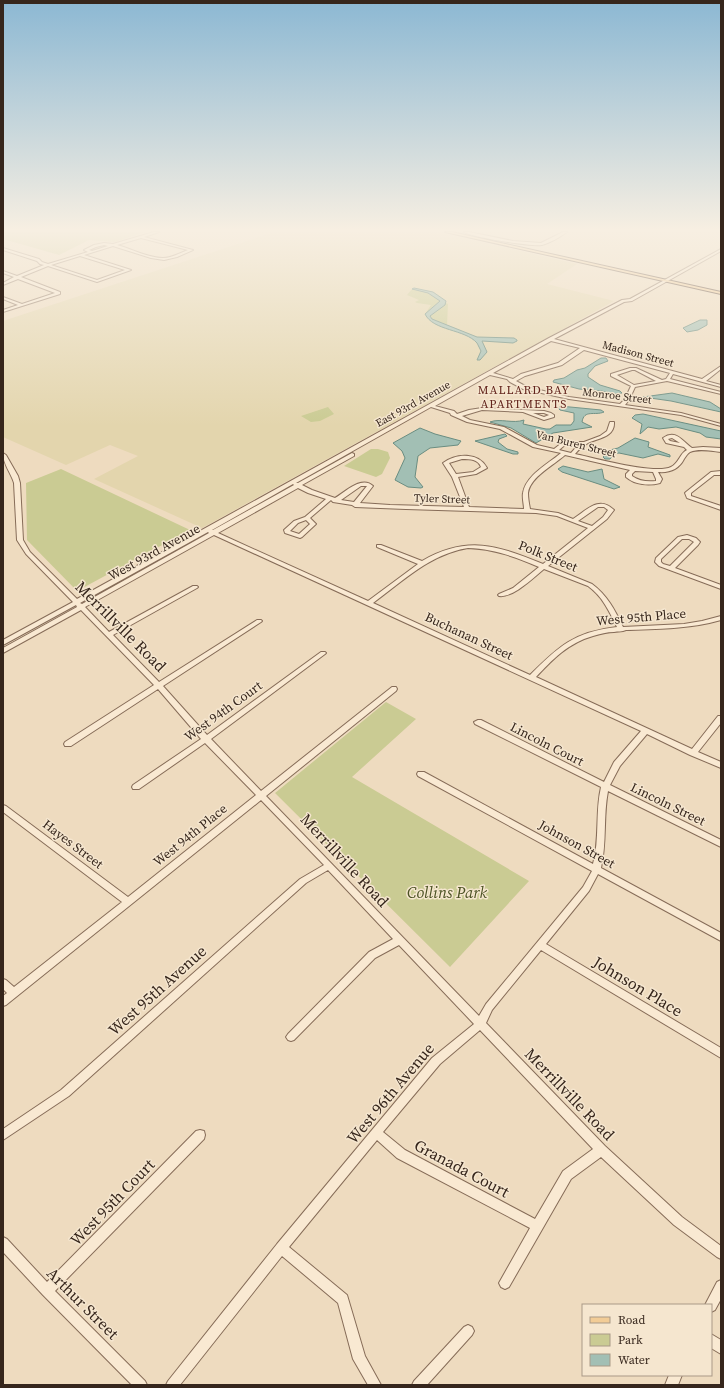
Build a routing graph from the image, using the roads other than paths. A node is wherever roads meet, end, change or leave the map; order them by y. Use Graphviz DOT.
graph roads {
  1 [pos="45,297"];
  2 [pos="636,297"];
  3 [pos="3,298"];
  4 [pos="631,300"];
  5 [pos="22,305"];
  6 [pos="3,311"];
  7 [pos="550,340"];
  8 [pos="557,341"];
  9 [pos="582,348"];
  10 [pos="721,368"];
  11 [pos="672,373"];
  12 [pos="492,375"];
  13 [pos="667,380"];
  14 [pos="512,381"];
  15 [pos="660,381"];
  16 [pos="703,381"];
  17 [pos="633,386"];
  18 [pos="721,386"];
  19 [pos="721,393"];
  20 [pos="622,405"];
  21 [pos="434,407"];
  22 [pos="524,411"];
  23 [pos="455,415"];
  24 [pos="612,423"];
  25 [pos="721,425"];
  26 [pos="584,443"];
  27 [pos="685,446"];
  28 [pos="691,450"];
  29 [pos="721,450"];
  30 [pos="555,451"];
  31 [pos="564,453"];
  32 [pos="3,455"];
  33 [pos="572,455"];
  34 [pos="631,468"];
  35 [pos="655,471"];
  36 [pos="721,473"];
  37 [pos="454,476"];
  38 [pos="295,484"];
  39 [pos="332,500"];
  40 [pos="355,505"];
  41 [pos="721,508"];
  42 [pos="467,509"];
  43 [pos="527,511"];
  44 [pos="307,518"];
  45 [pos="574,521"];
  46 [pos="592,528"];
  47 [pos="210,531"];
  48 [pos="379,546"];
  49 [pos="423,564"];
  50 [pos="544,566"];
  51 [pos="671,568"];
  52 [pos="195,587"];
  53 [pos="721,587"];
  54 [pos="501,595"];
  55 [pos="369,603"];
  56 [pos="78,605"];
  57 [pos="721,618"];
  58 [pos="258,621"];
  59 [pos="621,630"];
  60 [pos="108,635"];
  61 [pos="3,643"];
  62 [pos="3,650"];
  63 [pos="323,653"];
  64 [pos="531,678"];
  65 [pos="158,685"];
  66 [pos="394,689"];
  67 [pos="721,718"];
  68 [pos="478,722"];
  69 [pos="646,731"];
  70 [pos="206,739"];
  71 [pos="68,744"];
  72 [pos="694,753"];
  73 [pos="721,765"];
  74 [pos="421,774"];
  75 [pos="136,787"];
  76 [pos="605,787"];
  77 [pos="262,795"];
  78 [pos="3,808"];
  79 [pos="721,844"];
  80 [pos="329,866"];
  81 [pos="596,870"];
  82 [pos="128,901"];
  83 [pos="721,937"];
  84 [pos="399,940"];
  85 [pos="540,945"];
  86 [pos="3,983"];
  87 [pos="14,993"];
  88 [pos="3,1002"];
  89 [pos="480,1024"];
  90 [pos="291,1037"];
  91 [pos="721,1053"];
  92 [pos="376,1133"];
  93 [pos="3,1135"];
  94 [pos="200,1135"];
  95 [pos="601,1150"];
  96 [pos="537,1226"];
  97 [pos="3,1243"];
  98 [pos="282,1248"];
  99 [pos="721,1253"];
  100 [pos="505,1283"];
  101 [pos="721,1286"];
  102 [pos="47,1291"];
  103 [pos="712,1304"];
  104 [pos="468,1331"];
  105 [pos="712,1341"];
  106 [pos="721,1348"];
  107 [pos="676,1376"];
  108 [pos="141,1385"];
  109 [pos="172,1385"];
  110 [pos="375,1385"];
  111 [pos="418,1385"];
  112 [pos="671,1385"];
  1 -- 5 [label="street"];
  2 -- 4 [label="street, East 93rd Avenue"];
  3 -- 5 [label="street"];
  4 -- 7 [label="street, East 93rd Avenue"];
  4 -- 8 [label="street, East 93rd Avenue"];
  5 -- 6 [label="street"];
  7 -- 8 [label="street, Madison Street"];
  7 -- 12 [label="street, East 93rd Avenue"];
  8 -- 9 [label="street, Madison Street"];
  8 -- 12 [label="street, East 93rd Avenue"];
  9 -- 11 [label="street, Madison Street"];
  9 -- 14 [label="street"];
  10 -- 16 [label="street"];
  11 -- 13 [label="street"];
  11 -- 16 [label="street, Madison Street"];
  12 -- 14 [label="street, Monroe Street"];
  12 -- 21 [label="street, East 93rd Avenue"];
  13 -- 15 [label="street"];
  13 -- 19 [label="street"];
  14 -- 20 [label="street, Monroe Street"];
  15 -- 17 [label="street"];
  15 -- 17 [label="street"];
  16 -- 18 [label="street, Madison Street"];
  17 -- 20 [label="street"];
  20 -- 25 [label="street, Monroe Street"];
  21 -- 23 [label="street, Van Buren Street"];
  21 -- 38 [label="street, East 93rd Avenue"];
  22 -- 22 [label="street"];
  22 -- 23 [label="street"];
  23 -- 30 [label="street, Van Buren Street"];
  24 -- 26 [label="street"];
  26 -- 30 [label="street"];
  26 -- 33 [label="street"];
  27 -- 28 [label="street"];
  28 -- 29 [label="street"];
  28 -- 35 [label="street"];
  30 -- 31 [label="street, Van Buren Street"];
  31 -- 33 [label="street, Van Buren Street"];
  31 -- 43 [label="street"];
  32 -- 56 [label="street, Merrillville Road"];
  33 -- 34 [label="street, Van Buren Street"];
  34 -- 35 [label="street"];
  34 -- 35 [label="street"];
  36 -- 41 [label="street"];
  37 -- 37 [label="street"];
  37 -- 42 [label="street"];
  38 -- 39 [label="street, Tyler Street"];
  38 -- 47 [label="street, East 93rd Avenue"];
  39 -- 40 [label="street, Tyler Street"];
  39 -- 40 [label="street"];
  39 -- 44 [label="street"];
  40 -- 42 [label="street, Tyler Street"];
  42 -- 43 [label="street, Tyler Street"];
  43 -- 45 [label="street, Tyler Street"];
  45 -- 46 [label="street, Tyler Street"];
  45 -- 46 [label="street"];
  46 -- 50 [label="street"];
  47 -- 55 [label="street, Buchanan Street"];
  47 -- 56 [label="street, West 93rd Avenue"];
  48 -- 49 [label="street"];
  49 -- 50 [label="street, Polk Street"];
  49 -- 55 [label="street"];
  50 -- 54 [label="street"];
  50 -- 59 [label="street, Polk Street"];
  51 -- 51 [label="street"];
  51 -- 53 [label="street"];
  52 -- 60 [label="street"];
  55 -- 64 [label="street, Buchanan Street"];
  56 -- 60 [label="street, Merrillville Road"];
  56 -- 61 [label="street, West 93rd Avenue"];
  56 -- 62 [label="street, West 93rd Avenue"];
  57 -- 59 [label="street, West 95th Place"];
  58 -- 65 [label="street"];
  59 -- 64 [label="street, West 95th Place"];
  60 -- 65 [label="street, Merrillville Road"];
  63 -- 70 [label="street, West 94th Court"];
  64 -- 69 [label="street, Buchanan Street"];
  65 -- 70 [label="street, Merrillville Road"];
  65 -- 71 [label="street"];
  66 -- 77 [label="street, West 94th Place"];
  67 -- 72 [label="street"];
  68 -- 76 [label="street, Lincoln Court"];
  69 -- 72 [label="street, Buchanan Street"];
  69 -- 76 [label="street, West 96th Avenue"];
  70 -- 75 [label="street, West 94th Court"];
  70 -- 77 [label="street, Merrillville Road"];
  72 -- 73 [label="street, Buchanan Street"];
  74 -- 81 [label="street, Johnson Street"];
  76 -- 79 [label="street, Lincoln Street"];
  76 -- 81 [label="street, West 96th Avenue"];
  77 -- 80 [label="street, Merrillville Road"];
  77 -- 82 [label="street, West 94th Place"];
  78 -- 82 [label="street, Hayes Street"];
  80 -- 84 [label="street, Merrillville Road"];
  80 -- 93 [label="street, West 95th Avenue"];
  81 -- 83 [label="street, Johnson Street"];
  81 -- 85 [label="street, West 96th Avenue"];
  82 -- 87 [label="street, West 94th Place"];
  84 -- 89 [label="street, Merrillville Road"];
  84 -- 90 [label="street"];
  85 -- 89 [label="street, West 96th Avenue"];
  85 -- 91 [label="street, Johnson Place"];
  86 -- 87 [label="street"];
  87 -- 88 [label="street, West 94th Place"];
  89 -- 92 [label="street, West 96th Avenue"];
  89 -- 95 [label="street, Merrillville Road"];
  92 -- 96 [label="street, Granada Court"];
  92 -- 98 [label="street, West 96th Avenue"];
  94 -- 102 [label="street, West 95th Court"];
  95 -- 96 [label="street"];
  95 -- 99 [label="street, Merrillville Road"];
  96 -- 100 [label="street"];
  97 -- 102 [label="street, Arthur Street"];
  98 -- 109 [label="street, West 96th Avenue"];
  98 -- 110 [label="street"];
  101 -- 103 [label="street"];
  102 -- 108 [label="street, Arthur Street"];
  104 -- 111 [label="street"];
  105 -- 106 [label="street"];
  107 -- 112 [label="street"];
}
